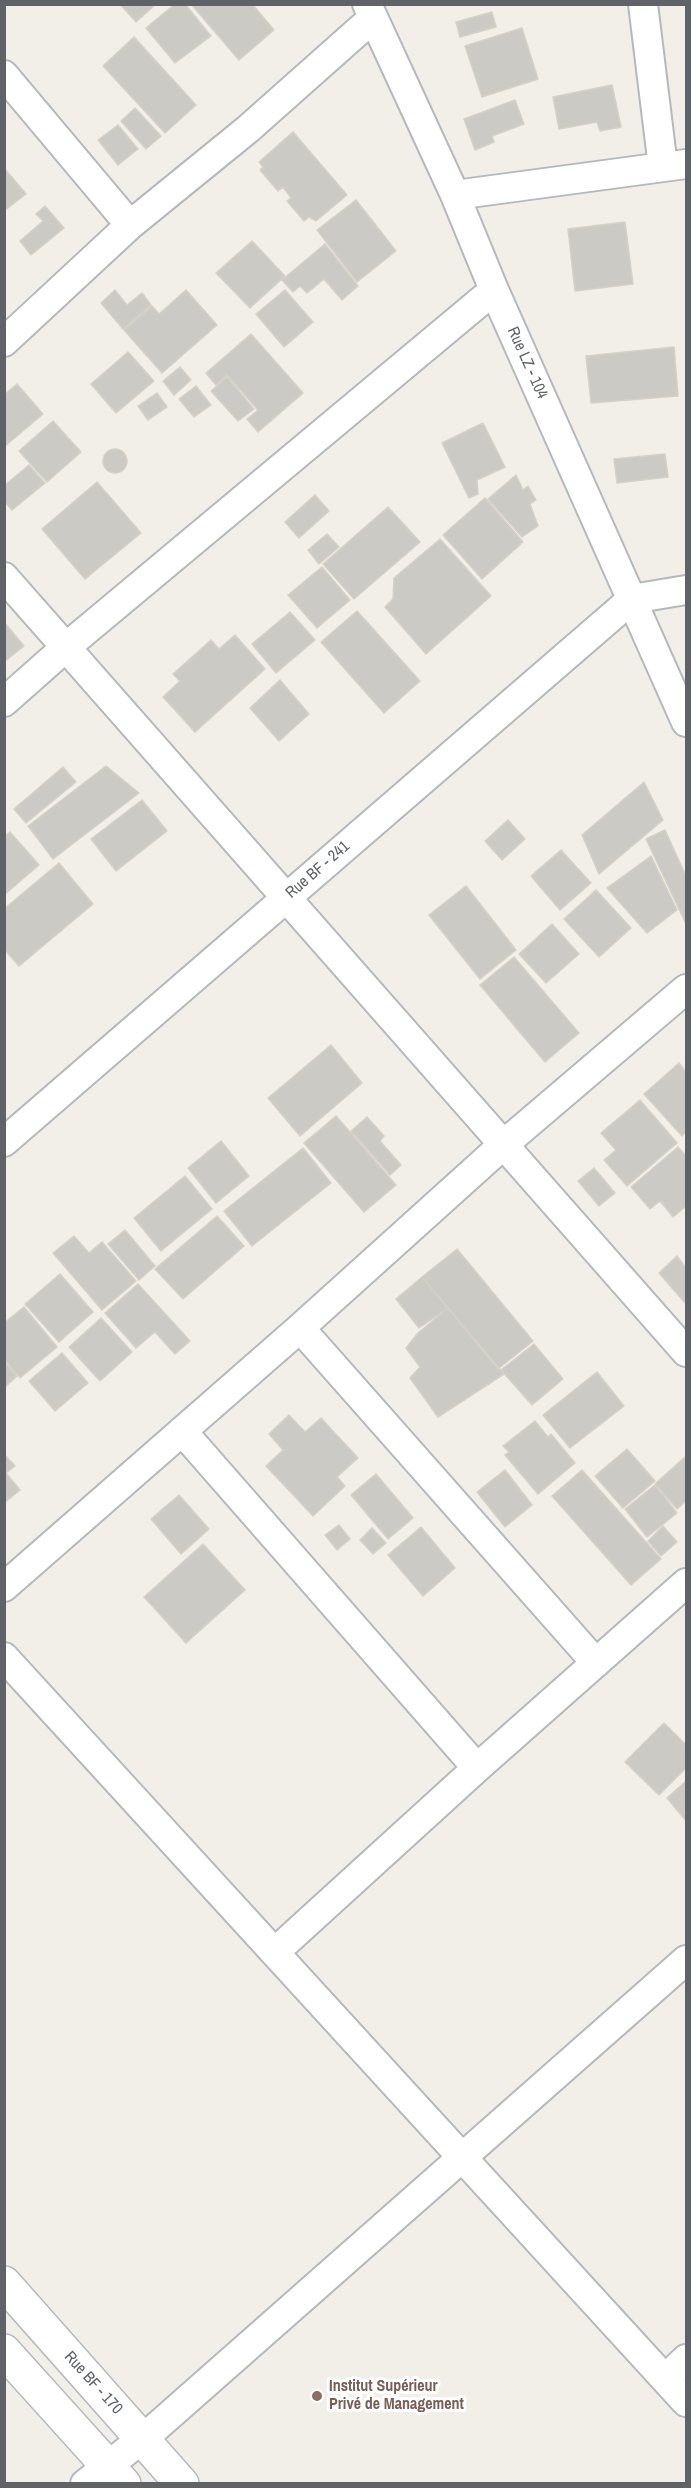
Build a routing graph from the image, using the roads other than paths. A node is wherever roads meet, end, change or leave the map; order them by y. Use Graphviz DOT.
graph roads {
  1 [pos="643,4"];
  2 [pos="370,11"];
  3 [pos="4,75"];
  4 [pos="675,166"];
  5 [pos="455,195"];
  6 [pos="130,225"];
  7 [pos="494,290"];
  8 [pos="4,342"];
  9 [pos="4,577"];
  10 [pos="687,590"];
  11 [pos="632,599"];
  12 [pos="65,648"];
  13 [pos="4,702"];
  14 [pos="687,722"];
  15 [pos="287,897"];
  16 [pos="687,989"];
  17 [pos="4,1142"];
  18 [pos="503,1145"];
  19 [pos="300,1328"];
  20 [pos="687,1352"];
  21 [pos="182,1431"];
  22 [pos="687,1583"];
  23 [pos="4,1587"];
  24 [pos="4,1657"];
  25 [pos="596,1663"];
  26 [pos="477,1768"];
  27 [pos="275,1953"];
  28 [pos="687,1960"];
  29 [pos="462,2158"];
  30 [pos="4,2283"];
  31 [pos="4,2351"];
  32 [pos="687,2360"];
  33 [pos="665,2379"];
  34 [pos="687,2402"];
  35 [pos="142,2438"];
  36 [pos="105,2477"];
  37 [pos="182,2484"];
  1 -- 4 [label="street"];
  2 -- 5 [label="street, Rue LZ - 104"];
  2 -- 6 [label="street"];
  3 -- 6 [label="street"];
  4 -- 5 [label="street"];
  5 -- 7 [label="street, Rue LZ - 104"];
  6 -- 8 [label="street"];
  7 -- 11 [label="street, Rue LZ - 104"];
  7 -- 12 [label="street"];
  9 -- 12 [label="street"];
  10 -- 11 [label="street"];
  11 -- 14 [label="street, Rue LZ - 104"];
  11 -- 15 [label="street, Rue BF - 241"];
  12 -- 13 [label="street"];
  12 -- 15 [label="street"];
  15 -- 17 [label="street, Rue BF - 241"];
  15 -- 18 [label="street"];
  16 -- 18 [label="street"];
  18 -- 19 [label="street"];
  18 -- 20 [label="street"];
  19 -- 21 [label="street"];
  19 -- 25 [label="street"];
  21 -- 23 [label="street"];
  21 -- 26 [label="street"];
  22 -- 25 [label="street"];
  24 -- 27 [label="street"];
  25 -- 26 [label="street"];
  26 -- 27 [label="street"];
  27 -- 29 [label="street"];
  28 -- 29 [label="street"];
  29 -- 33 [label="street"];
  29 -- 35 [label="street"];
  30 -- 35 [label="main road, Rue BF - 170"];
  31 -- 36 [label="main road"];
  32 -- 33 [label="street"];
  33 -- 34 [label="street"];
  35 -- 36 [label="street"];
  35 -- 37 [label="main road, Rue BF - 170"];
}
